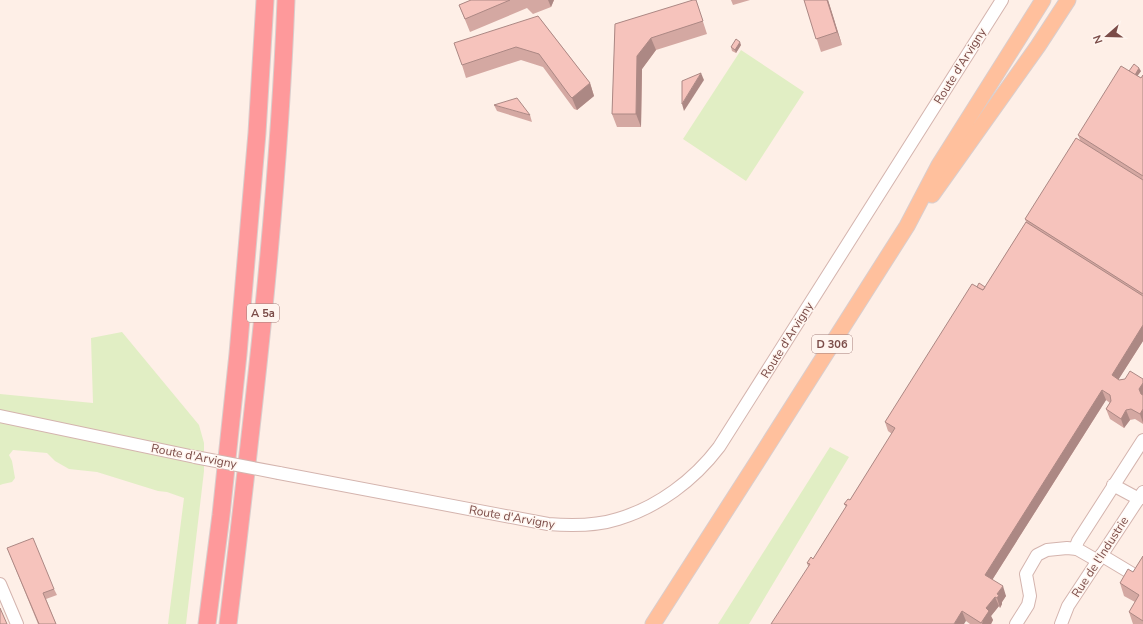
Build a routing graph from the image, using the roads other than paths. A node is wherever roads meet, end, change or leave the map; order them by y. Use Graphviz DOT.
graph roads {
  1 [pos="257,0"];
  2 [pos="265,0"];
  3 [pos="286,0"];
  4 [pos="1002,0"];
  5 [pos="1043,0"];
  6 [pos="1068,0"];
  7 [pos="262,44"];
  8 [pos="907,226"];
  9 [pos="0,416"];
  10 [pos="1143,440"];
  11 [pos="1113,485"];
  12 [pos="1141,495"];
  13 [pos="1077,549"];
  14 [pos="1099,558"];
  15 [pos="1131,574"];
  16 [pos="0,584"];
  17 [pos="17,624"];
  18 [pos="207,624"];
  19 [pos="228,624"];
  20 [pos="653,624"];
  21 [pos="1016,624"];
  22 [pos="1061,624"];
  1 -- 7 [label="highway"];
  2 -- 7 [label="highway, A 5a"];
  3 -- 19 [label="highway, A 5a"];
  4 -- 9 [label="street, Route d'Arvigny, bridge"];
  5 -- 8 [label="main road, D 306"];
  6 -- 8 [label="main road, D 306"];
  7 -- 18 [label="highway, A 5a"];
  8 -- 20 [label="main road, D 306"];
  10 -- 11 [label="street"];
  11 -- 12 [label="street"];
  11 -- 13 [label="street"];
  12 -- 14 [label="street, Rue de l'Industrie"];
  13 -- 14 [label="street"];
  13 -- 21 [label="street"];
  14 -- 15 [label="street"];
  14 -- 22 [label="street, Rue de l'Industrie"];
  16 -- 17 [label="street"];
}
